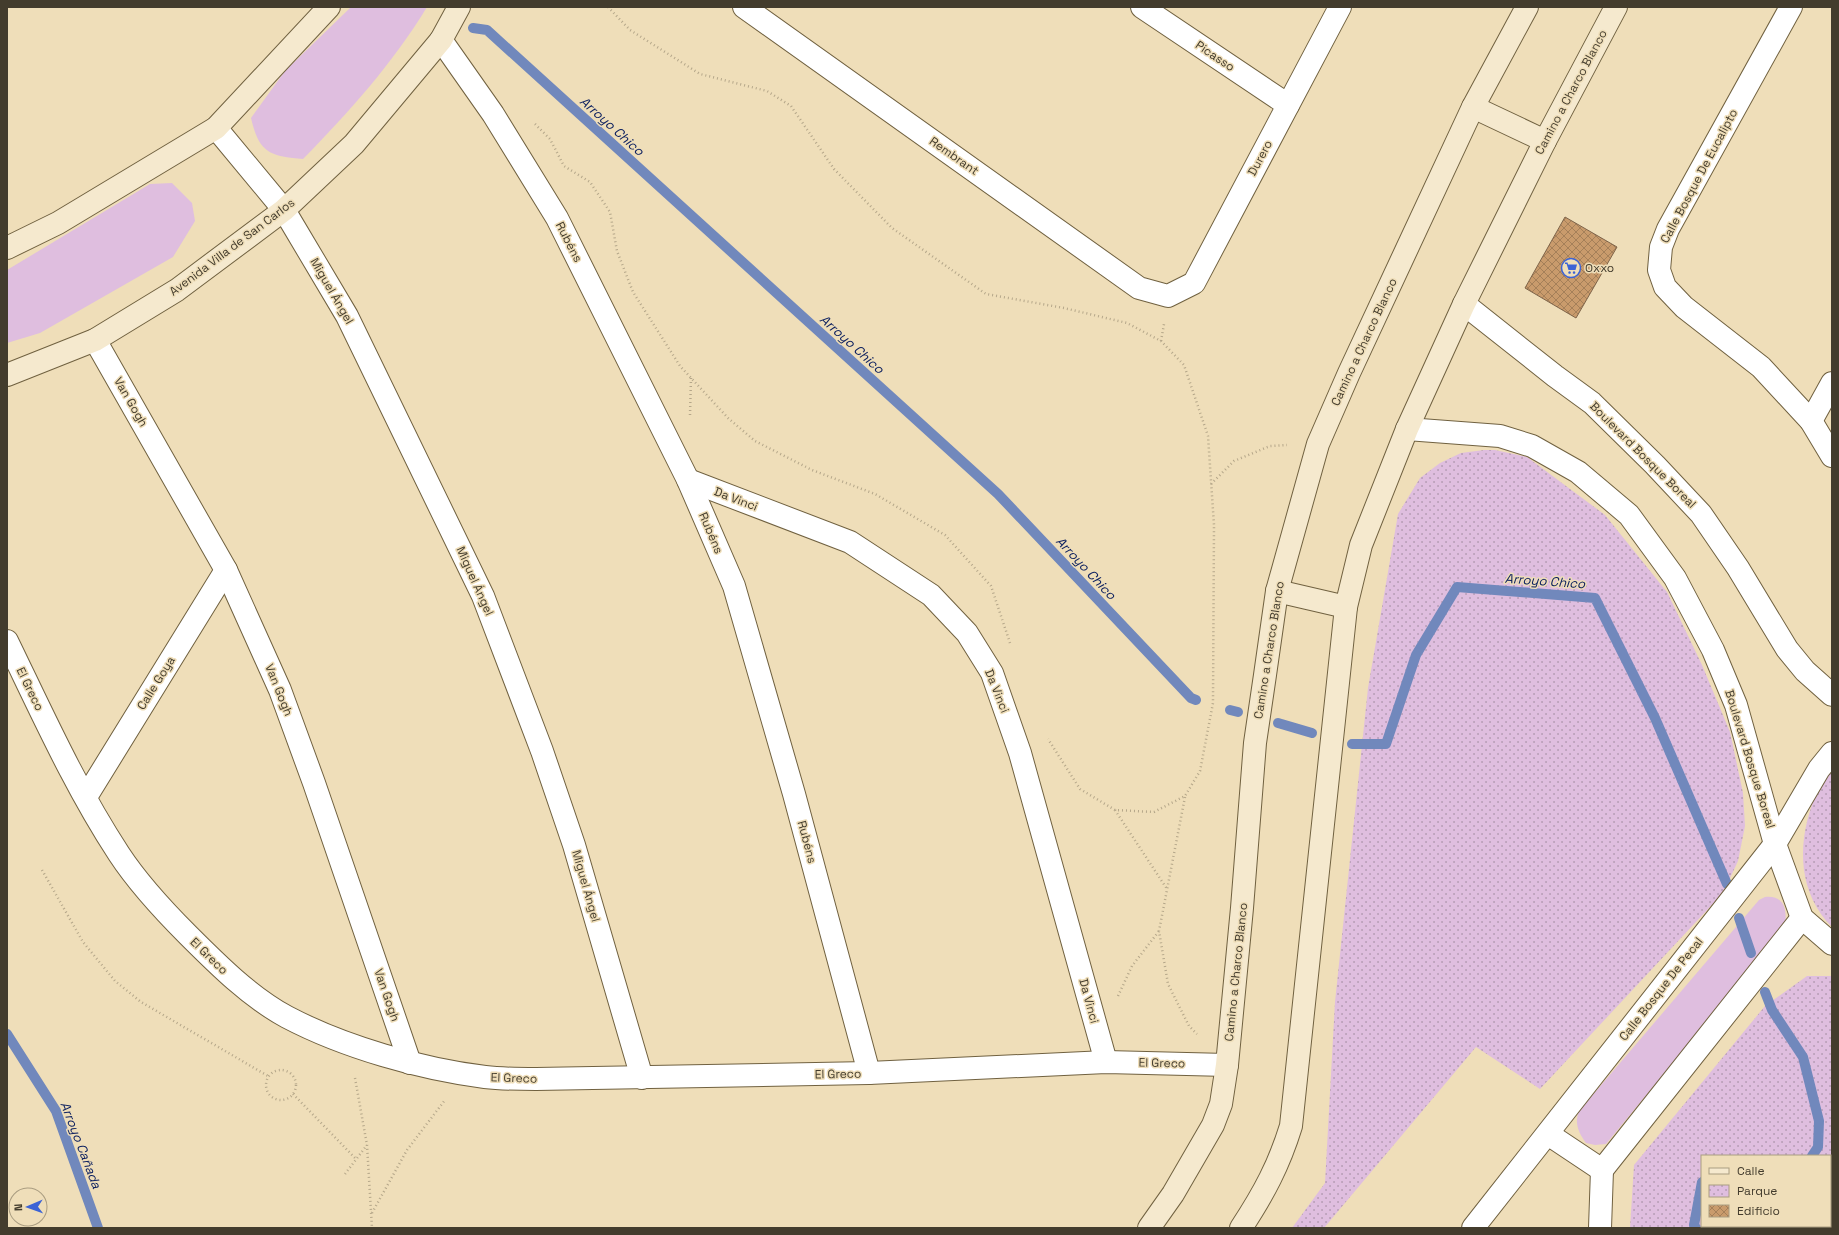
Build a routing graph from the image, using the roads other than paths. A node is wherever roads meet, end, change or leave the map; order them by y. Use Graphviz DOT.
graph roads {
  1 [pos="329,7"];
  2 [pos="459,7"];
  3 [pos="744,7"];
  4 [pos="1142,7"];
  5 [pos="1340,7"];
  6 [pos="1527,7"];
  7 [pos="1616,7"];
  8 [pos="1791,7"];
  9 [pos="440,40"];
  10 [pos="1288,105"];
  11 [pos="1473,107"];
  12 [pos="216,128"];
  13 [pos="1545,141"];
  14 [pos="284,210"];
  15 [pos="7,248"];
  16 [pos="1168,296"];
  17 [pos="1464,304"];
  18 [pos="95,340"];
  19 [pos="7,375"];
  20 [pos="1832,383"];
  21 [pos="1811,421"];
  22 [pos="1407,429"];
  23 [pos="1832,456"];
  24 [pos="688,480"];
  25 [pos="226,570"];
  26 [pos="1277,591"];
  27 [pos="1346,607"];
  28 [pos="7,641"];
  29 [pos="1832,695"];
  30 [pos="1832,753"];
  31 [pos="86,797"];
  32 [pos="1775,844"];
  33 [pos="1802,918"];
  34 [pos="1832,944"];
  35 [pos="1106,1062"];
  36 [pos="410,1063"];
  37 [pos="1227,1065"];
  38 [pos="869,1073"];
  39 [pos="642,1078"];
  40 [pos="1548,1134"];
  41 [pos="1602,1170"];
  42 [pos="1149,1228"];
  43 [pos="1241,1228"];
  44 [pos="1473,1228"];
  45 [pos="1600,1228"];
  1 -- 12 [label="street"];
  2 -- 9 [label="street, Avenida Villa de San Carlos"];
  3 -- 16 [label="street, Rembrant"];
  4 -- 10 [label="street, Picasso"];
  5 -- 10 [label="street, Durero"];
  6 -- 11 [label="street, Camino a Charco Blanco"];
  7 -- 13 [label="street, Camino a Charco Blanco"];
  8 -- 21 [label="street, Calle Bosque De Eucalipto"];
  9 -- 14 [label="street, Avenida Villa de San Carlos"];
  9 -- 24 [label="street, Rubéns"];
  10 -- 16 [label="street, Durero"];
  11 -- 13 [label="street"];
  11 -- 26 [label="street, Camino a Charco Blanco"];
  12 -- 14 [label="street, Miguel Ángel"];
  12 -- 15 [label="street"];
  13 -- 17 [label="street, Camino a Charco Blanco"];
  14 -- 18 [label="street, Avenida Villa de San Carlos"];
  14 -- 39 [label="street, Miguel Ángel"];
  17 -- 22 [label="street, Camino a Charco Blanco"];
  17 -- 29 [label="street, Boulevard Bosque Boreal"];
  18 -- 19 [label="street, Avenida Villa de San Carlos"];
  18 -- 25 [label="street, Van Gogh"];
  20 -- 21 [label="street"];
  21 -- 23 [label="street, Calle Bosque De Eucalipto"];
  22 -- 27 [label="street, Camino a Charco Blanco"];
  22 -- 32 [label="street, Boulevard Bosque Boreal"];
  24 -- 35 [label="street, Da Vinci"];
  24 -- 38 [label="street, Rubéns"];
  25 -- 31 [label="street, Calle Goya"];
  25 -- 36 [label="street, Van Gogh"];
  26 -- 27 [label="street"];
  26 -- 37 [label="street, Camino a Charco Blanco"];
  27 -- 43 [label="street, Camino a Charco Blanco"];
  28 -- 31 [label="street, El Greco"];
  30 -- 32 [label="street, Boulevard Bosque Boreal"];
  31 -- 36 [label="street, El Greco"];
  32 -- 33 [label="street, Boulevard Bosque Boreal"];
  32 -- 40 [label="street, Calle Bosque De Pecal"];
  33 -- 34 [label="street, Boulevard Bosque Boreal"];
  33 -- 41 [label="street"];
  35 -- 37 [label="street, El Greco"];
  35 -- 38 [label="street, El Greco"];
  36 -- 39 [label="street, El Greco"];
  37 -- 42 [label="street, Camino a Charco Blanco"];
  38 -- 39 [label="street, El Greco"];
  40 -- 41 [label="street"];
  40 -- 44 [label="street"];
  41 -- 45 [label="street"];
}
